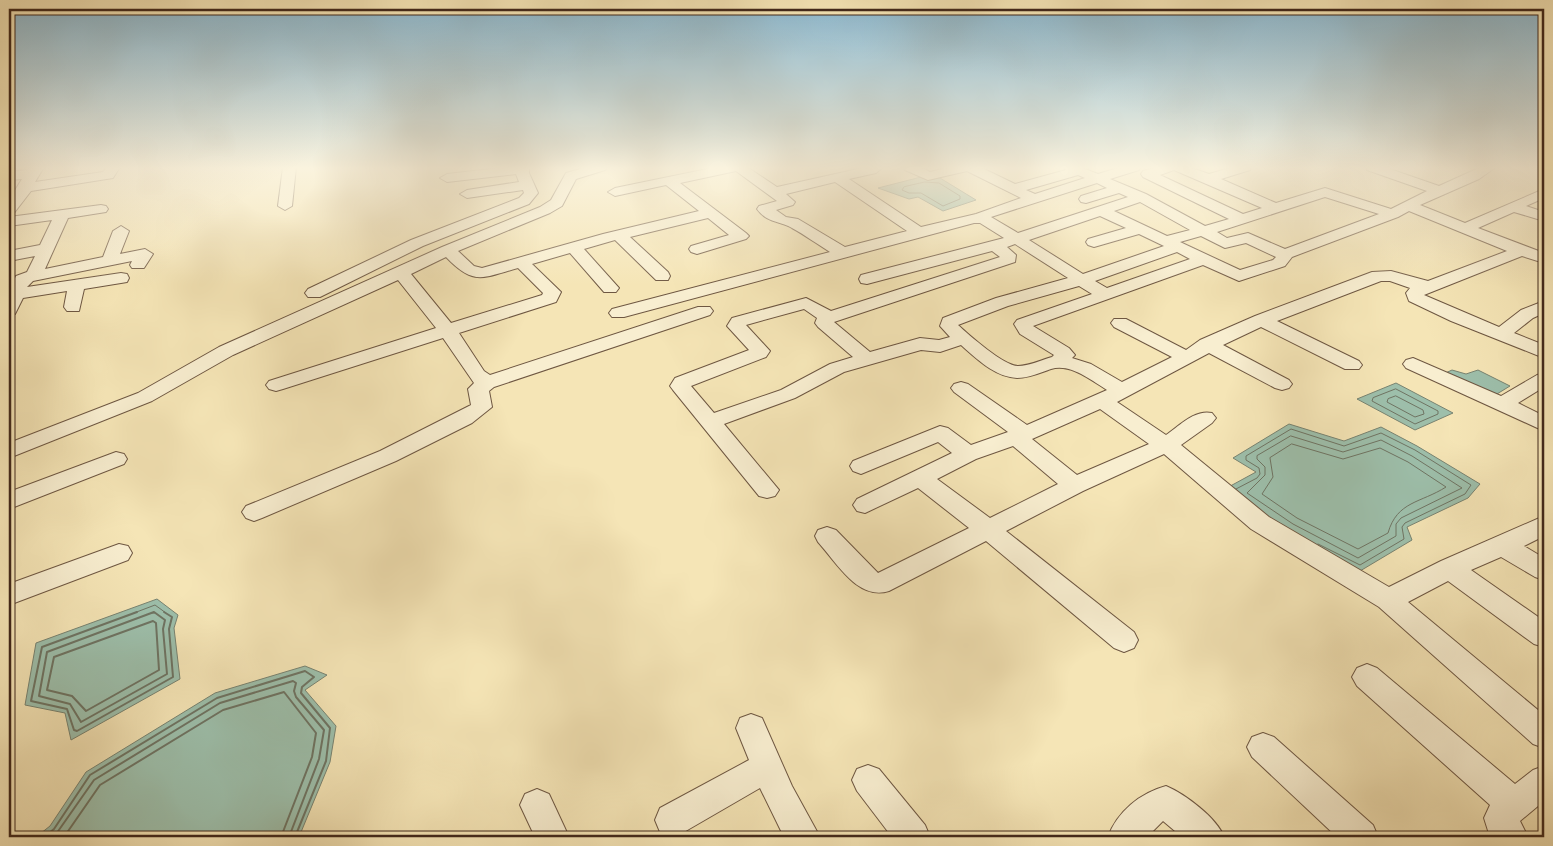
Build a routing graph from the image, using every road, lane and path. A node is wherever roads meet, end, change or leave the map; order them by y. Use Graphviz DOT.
graph roads {
  1 [pos="510,206"];
  2 [pos="551,206"];
  3 [pos="702,206"];
  4 [pos="773,206"];
  5 [pos="880,206"];
  6 [pos="1008,206"];
  7 [pos="1115,206"];
  8 [pos="1159,206"];
  9 [pos="1214,206"];
  10 [pos="1271,206"];
  11 [pos="1280,206"];
  12 [pos="1369,206"];
  13 [pos="1406,206"];
  14 [pos="1412,206"];
  15 [pos="1514,207"];
  16 [pos="1275,208"];
  17 [pos="101,209"];
  18 [pos="1102,211"];
  19 [pos="711,213"];
  20 [pos="62,214"];
  21 [pos="1393,214"];
  22 [pos="1544,217"];
  23 [pos="979,218"];
  24 [pos="1242,220"];
  25 [pos="9,221"];
  26 [pos="1465,228"];
  27 [pos="1140,229"];
  28 [pos="121,231"];
  29 [pos="1204,231"];
  30 [pos="918,232"];
  31 [pos="619,235"];
  32 [pos="1017,239"];
  33 [pos="1094,242"];
  34 [pos="1171,244"];
  35 [pos="565,245"];
  36 [pos="994,245"];
  37 [pos="46,249"];
  38 [pos="696,249"];
  39 [pos="448,250"];
  40 [pos="1521,251"];
  41 [pos="843,253"];
  42 [pos="1285,255"];
  43 [pos="1542,255"];
  44 [pos="9,256"];
  45 [pos="110,260"];
  46 [pos="1202,260"];
  47 [pos="521,262"];
  48 [pos="138,265"];
  49 [pos="401,272"];
  50 [pos="34,275"];
  51 [pos="662,276"];
  52 [pos="120,278"];
  53 [pos="867,279"];
  54 [pos="1081,280"];
  55 [pos="76,285"];
  56 [pos="1425,286"];
  57 [pos="610,288"];
  58 [pos="314,293"];
  59 [pos="13,294"];
  60 [pos="1104,294"];
  61 [pos="1544,306"];
  62 [pos="73,307"];
  63 [pos="704,311"];
  64 [pos="618,313"];
  65 [pos="829,318"];
  66 [pos="1261,320"];
  67 [pos="1120,323"];
  68 [pos="448,331"];
  69 [pos="1501,334"];
  70 [pos="964,338"];
  71 [pos="1208,344"];
  72 [pos="1544,352"];
  73 [pos="1186,357"];
  74 [pos="866,359"];
  75 [pos="1058,362"];
  76 [pos="1413,364"];
  77 [pos="1352,365"];
  78 [pos="1544,379"];
  79 [pos="487,382"];
  80 [pos="276,384"];
  81 [pos="1282,384"];
  82 [pos="961,388"];
  83 [pos="1112,396"];
  84 [pos="1502,404"];
  85 [pos="1205,418"];
  86 [pos="710,422"];
  87 [pos="1544,424"];
  88 [pos="1021,436"];
  89 [pos="1166,445"];
  90 [pos="9,451"];
  91 [pos="968,454"];
  92 [pos="116,460"];
  93 [pos="861,466"];
  94 [pos="920,478"];
  95 [pos="1076,485"];
  96 [pos="767,490"];
  97 [pos="9,501"];
  98 [pos="865,506"];
  99 [pos="254,512"];
  100 [pos="1544,525"];
  101 [pos="989,530"];
  102 [pos="826,536"];
  103 [pos="1503,546"];
  104 [pos="119,553"];
  105 [pos="1450,568"];
  106 [pos="1544,570"];
  107 [pos="9,595"];
  108 [pos="1388,600"];
  109 [pos="1544,636"];
  110 [pos="1124,640"];
  111 [pos="1367,677"];
  112 [pos="751,728"];
  113 [pos="1542,729"];
  114 [pos="1263,747"];
  115 [pos="768,766"];
  116 [pos="868,780"];
  117 [pos="1544,781"];
  118 [pos="537,805"];
  119 [pos="1515,805"];
  120 [pos="672,820"];
  121 [pos="552,837"];
  122 [pos="803,837"];
  123 [pos="913,837"];
  124 [pos="1125,837"];
  125 [pos="1207,837"];
  126 [pos="1361,837"];
  127 [pos="1511,837"];
  1 -- 58 [label="street"];
  2 -- 39 [label="street"];
  3 -- 19 [label="street"];
  4 -- 41 [label="street"];
  5 -- 30 [label="street"];
  6 -- 23 [label="street"];
  7 -- 18 [label="street"];
  8 -- 29 [label="street"];
  9 -- 24 [label="street"];
  10 -- 16 [label="street"];
  11 -- 16 [label="street"];
  12 -- 21 [label="street"];
  13 -- 21 [label="street"];
  14 -- 26 [label="street"];
  15 -- 22 [label="street"];
  15 -- 26 [label="street"];
  16 -- 24 [label="street"];
  17 -- 20 [label="street"];
  18 -- 27 [label="street"];
  18 -- 32 [label="street"];
  19 -- 31 [label="street"];
  19 -- 38 [label="street"];
  20 -- 25 [label="street"];
  20 -- 37 [label="street"];
  21 -- 42 [label="street"];
  23 -- 30 [label="street"];
  23 -- 32 [label="street"];
  24 -- 29 [label="street"];
  26 -- 40 [label="street"];
  27 -- 33 [label="street"];
  27 -- 34 [label="street"];
  28 -- 45 [label="street"];
  29 -- 34 [label="street"];
  29 -- 42 [label="street"];
  30 -- 41 [label="street"];
  31 -- 35 [label="street"];
  31 -- 51 [label="street"];
  32 -- 36 [label="street"];
  32 -- 54 [label="street"];
  34 -- 46 [label="street"];
  34 -- 54 [label="street"];
  35 -- 47 [label="street"];
  35 -- 57 [label="street"];
  36 -- 53 [label="street"];
  36 -- 65 [label="street"];
  37 -- 44 [label="street"];
  37 -- 50 [label="street"];
  39 -- 47 [label="street"];
  39 -- 49 [label="street"];
  40 -- 43 [label="street"];
  40 -- 56 [label="street"];
  41 -- 64 [label="street"];
  42 -- 46 [label="street"];
  45 -- 48 [label="street"];
  45 -- 50 [label="street"];
  46 -- 60 [label="street"];
  47 -- 68 [label="street"];
  49 -- 68 [label="street"];
  49 -- 90 [label="street"];
  50 -- 59 [label="street"];
  52 -- 55 [label="street"];
  54 -- 60 [label="street"];
  54 -- 70 [label="street"];
  55 -- 59 [label="street"];
  55 -- 62 [label="street"];
  56 -- 66 [label="street"];
  56 -- 69 [label="street"];
  60 -- 75 [label="street"];
  61 -- 69 [label="street"];
  63 -- 79 [label="street"];
  65 -- 74 [label="street"];
  65 -- 86 [label="street"];
  66 -- 71 [label="street"];
  66 -- 77 [label="street"];
  67 -- 73 [label="street"];
  68 -- 79 [label="street"];
  68 -- 80 [label="street"];
  69 -- 72 [label="street"];
  70 -- 74 [label="street"];
  70 -- 75 [label="street"];
  71 -- 73 [label="street"];
  71 -- 81 [label="street"];
  73 -- 83 [label="street"];
  74 -- 86 [label="street"];
  75 -- 83 [label="street"];
  76 -- 84 [label="street"];
  78 -- 84 [label="street"];
  79 -- 99 [label="street"];
  82 -- 88 [label="street"];
  83 -- 88 [label="street"];
  83 -- 89 [label="street"];
  84 -- 87 [label="street"];
  85 -- 89 [label="street"];
  86 -- 96 [label="street"];
  88 -- 91 [label="street"];
  88 -- 95 [label="street"];
  89 -- 95 [label="street"];
  89 -- 108 [label="street"];
  91 -- 93 [label="street"];
  91 -- 94 [label="street"];
  92 -- 97 [label="street"];
  94 -- 98 [label="street"];
  94 -- 101 [label="street"];
  95 -- 101 [label="street"];
  100 -- 103 [label="street"];
  101 -- 102 [label="street"];
  101 -- 110 [label="street"];
  103 -- 105 [label="street"];
  103 -- 106 [label="street"];
  104 -- 107 [label="street"];
  105 -- 108 [label="street"];
  105 -- 109 [label="street"];
  108 -- 113 [label="street"];
  111 -- 119 [label="street"];
  112 -- 115 [label="street"];
  114 -- 126 [label="street"];
  115 -- 120 [label="street"];
  115 -- 122 [label="street"];
  116 -- 123 [label="street"];
  117 -- 119 [label="street"];
  118 -- 121 [label="street"];
  119 -- 127 [label="street"];
  124 -- 125 [label="street"];
}
